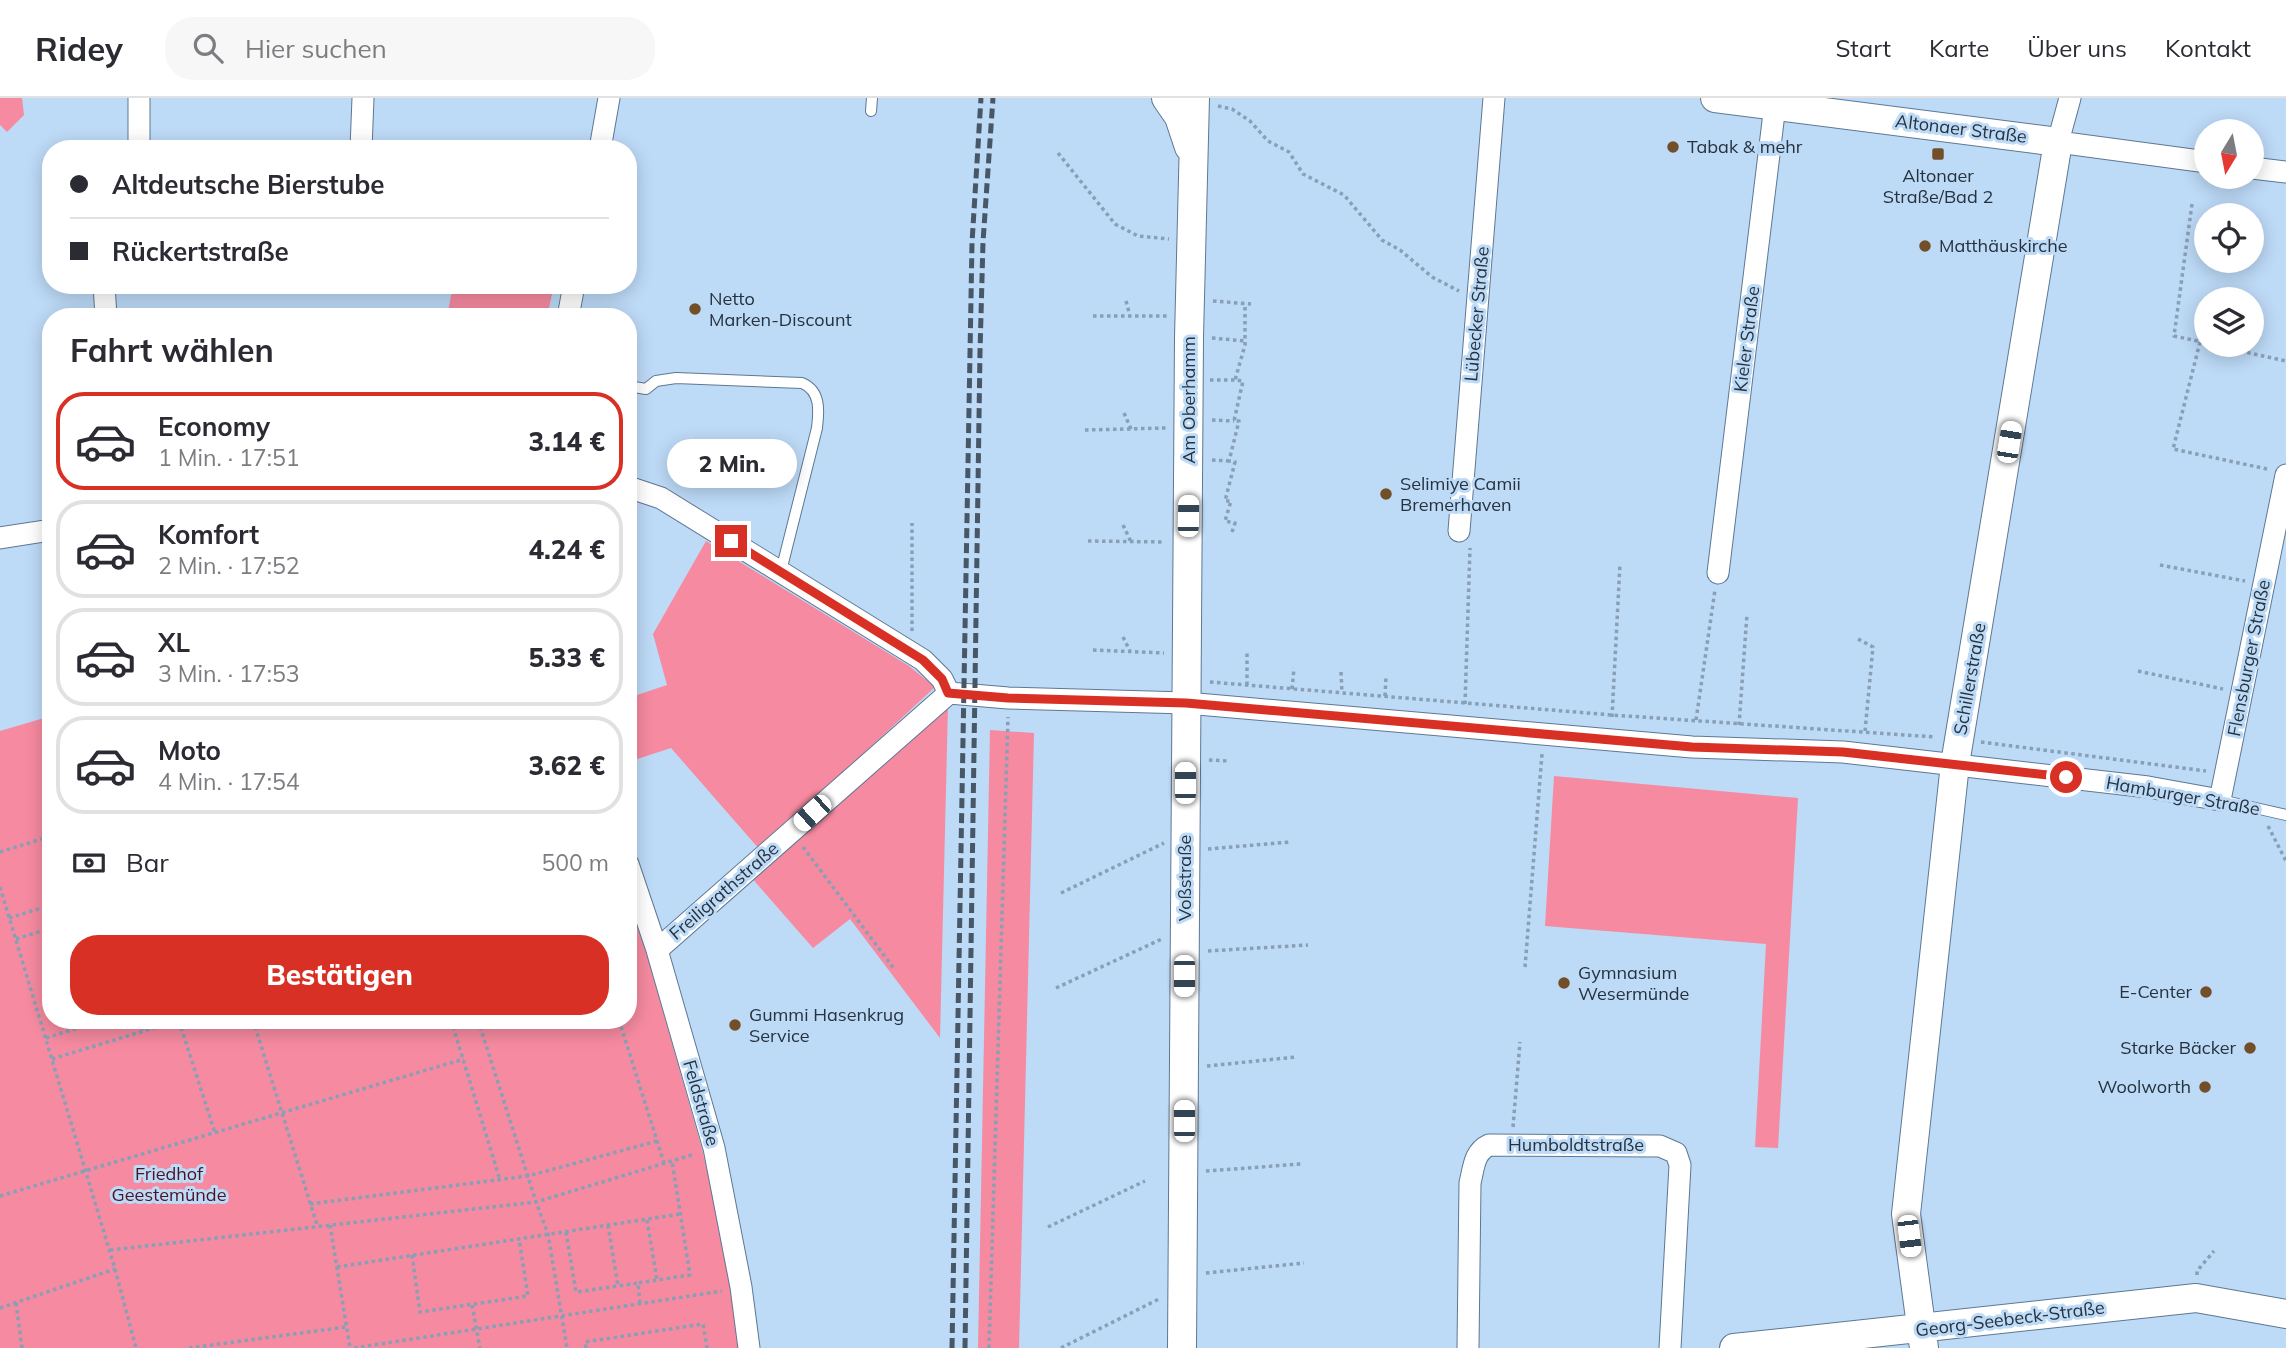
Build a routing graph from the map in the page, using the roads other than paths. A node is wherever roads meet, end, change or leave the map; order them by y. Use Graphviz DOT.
graph roads {
  1 [pos="139,98"];
  2 [pos="363,98"];
  3 [pos="609,98"];
  4 [pos="872,98"];
  5 [pos="1167,98"];
  6 [pos="1494,98"];
  7 [pos="1715,98"];
  8 [pos="2070,98"];
  9 [pos="1195,100"];
  10 [pos="1776,105"];
  11 [pos="871,111"];
  12 [pos="139,140"];
  13 [pos="362,140"];
  14 [pos="602,140"];
  15 [pos="2058,142"];
  16 [pos="1194,160"];
  17 [pos="2194,160"];
  18 [pos="2264,169"];
  19 [pos="2286,172"];
  20 [pos="637,388"];
  21 [pos="2280,473"];
  22 [pos="637,490"];
  23 [pos="42,531"];
  24 [pos="1459,531"];
  25 [pos="0,538"];
  26 [pos="781,571"];
  27 [pos="1718,573"];
  28 [pos="1187,679"];
  29 [pos="943,698"];
  30 [pos="1957,751"];
  31 [pos="2220,800"];
  32 [pos="2286,815"];
  33 [pos="637,891"];
  34 [pos="657,950"];
  35 [pos="2286,1314"];
  36 [pos="1923,1339"];
  37 [pos="749,1348"];
  38 [pos="1182,1348"];
  39 [pos="1468,1348"];
  40 [pos="1670,1348"];
  41 [pos="1734,1348"];
  1 -- 12 [label="street"];
  2 -- 13 [label="street"];
  3 -- 14 [label="street"];
  4 -- 11 [label="lane"];
  5 -- 16 [label="street"];
  6 -- 24 [label="street, Lübecker Straße"];
  7 -- 10 [label="street, Altonaer Straße"];
  8 -- 15 [label="street, Schillerstraße"];
  9 -- 16 [label="street, Am Oberhamm"];
  10 -- 15 [label="street, Altonaer Straße"];
  10 -- 27 [label="street, Kieler Straße"];
  15 -- 17 [label="street, Altonaer Straße"];
  15 -- 30 [label="street, Schillerstraße"];
  16 -- 28 [label="street, Am Oberhamm"];
  18 -- 19 [label="street"];
  20 -- 26 [label="lane"];
  21 -- 31 [label="street, Flensburger Straße"];
  22 -- 26 [label="street"];
  23 -- 25 [label="street"];
  26 -- 29 [label="street"];
  28 -- 29 [label="street, Hamburger Straße"];
  28 -- 30 [label="street, Hamburger Straße"];
  28 -- 38 [label="street, Voßstraße"];
  29 -- 34 [label="street, Freiligrathstraße"];
  30 -- 31 [label="street, Hamburger Straße"];
  30 -- 36 [label="street, Schillerstraße"];
  31 -- 32 [label="lane, Hamburger Straße"];
  33 -- 34 [label="street, Feldstraße"];
  34 -- 37 [label="street, Feldstraße"];
  35 -- 36 [label="street, Georg-Seebeck-Straße"];
  36 -- 41 [label="street, Georg-Seebeck-Straße"];
  39 -- 40 [label="street, Humboldtstraße"];
}
